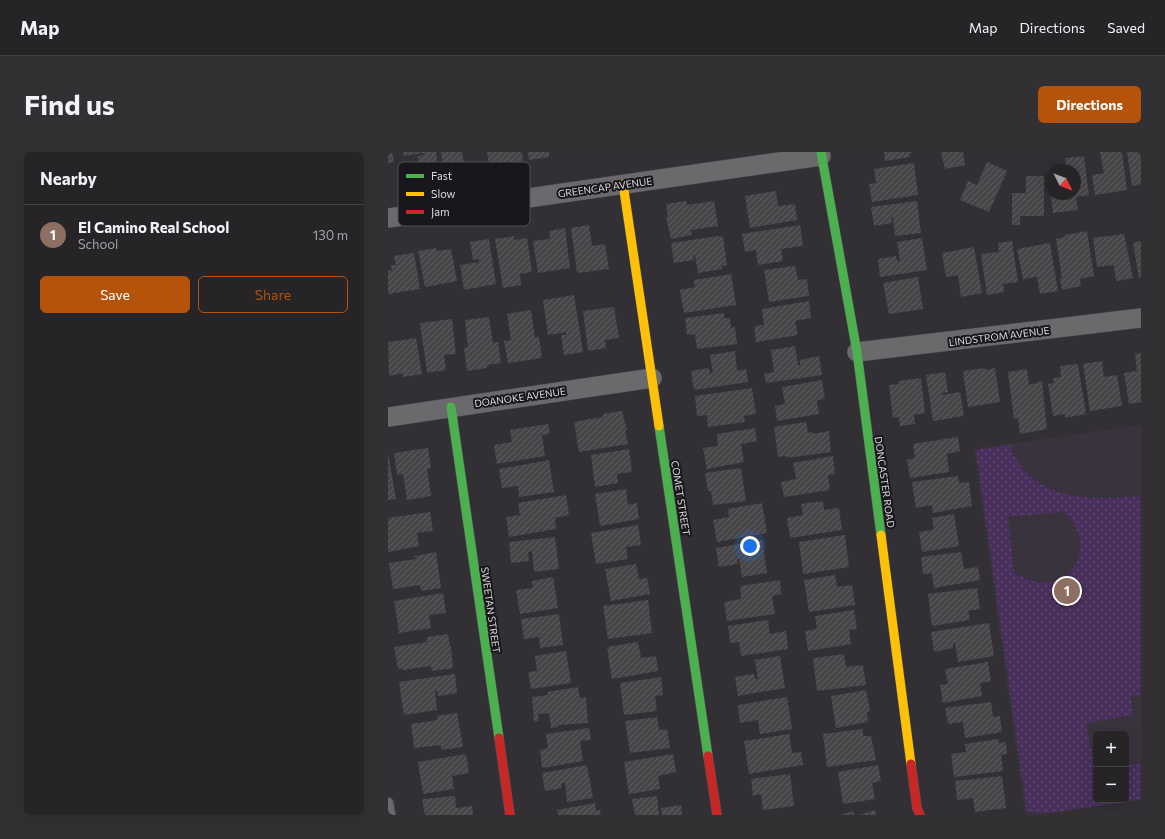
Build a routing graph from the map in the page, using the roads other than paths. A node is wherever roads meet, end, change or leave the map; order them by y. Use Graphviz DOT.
graph roads {
  1 [pos="821,154"];
  2 [pos="623,184"];
  3 [pos="530,197"];
  4 [pos="398,217"];
  5 [pos="388,218"];
  6 [pos="1141,318"];
  7 [pos="857,352"];
  8 [pos="652,378"];
  9 [pos="451,407"];
  10 [pos="388,417"];
  11 [pos="388,803"];
  12 [pos="390,815"];
  13 [pos="510,815"];
  14 [pos="718,815"];
  15 [pos="920,815"];
  1 -- 2 [label="street, GREENCAP AVENUE"];
  1 -- 7 [label="street, DONCASTER ROAD"];
  2 -- 3 [label="street, GREENCAP AVENUE"];
  2 -- 8 [label="street, COMET STREET"];
  4 -- 5 [label="street, GREENCAP AVENUE"];
  6 -- 7 [label="street, LINDSTROM AVENUE"];
  7 -- 15 [label="street, DONCASTER ROAD"];
  8 -- 9 [label="street, DOANOKE AVENUE"];
  8 -- 14 [label="street, COMET STREET"];
  9 -- 10 [label="street, DOANOKE AVENUE"];
  9 -- 13 [label="street, SWEETAN STREET"];
  11 -- 12 [label="lane"];
}
